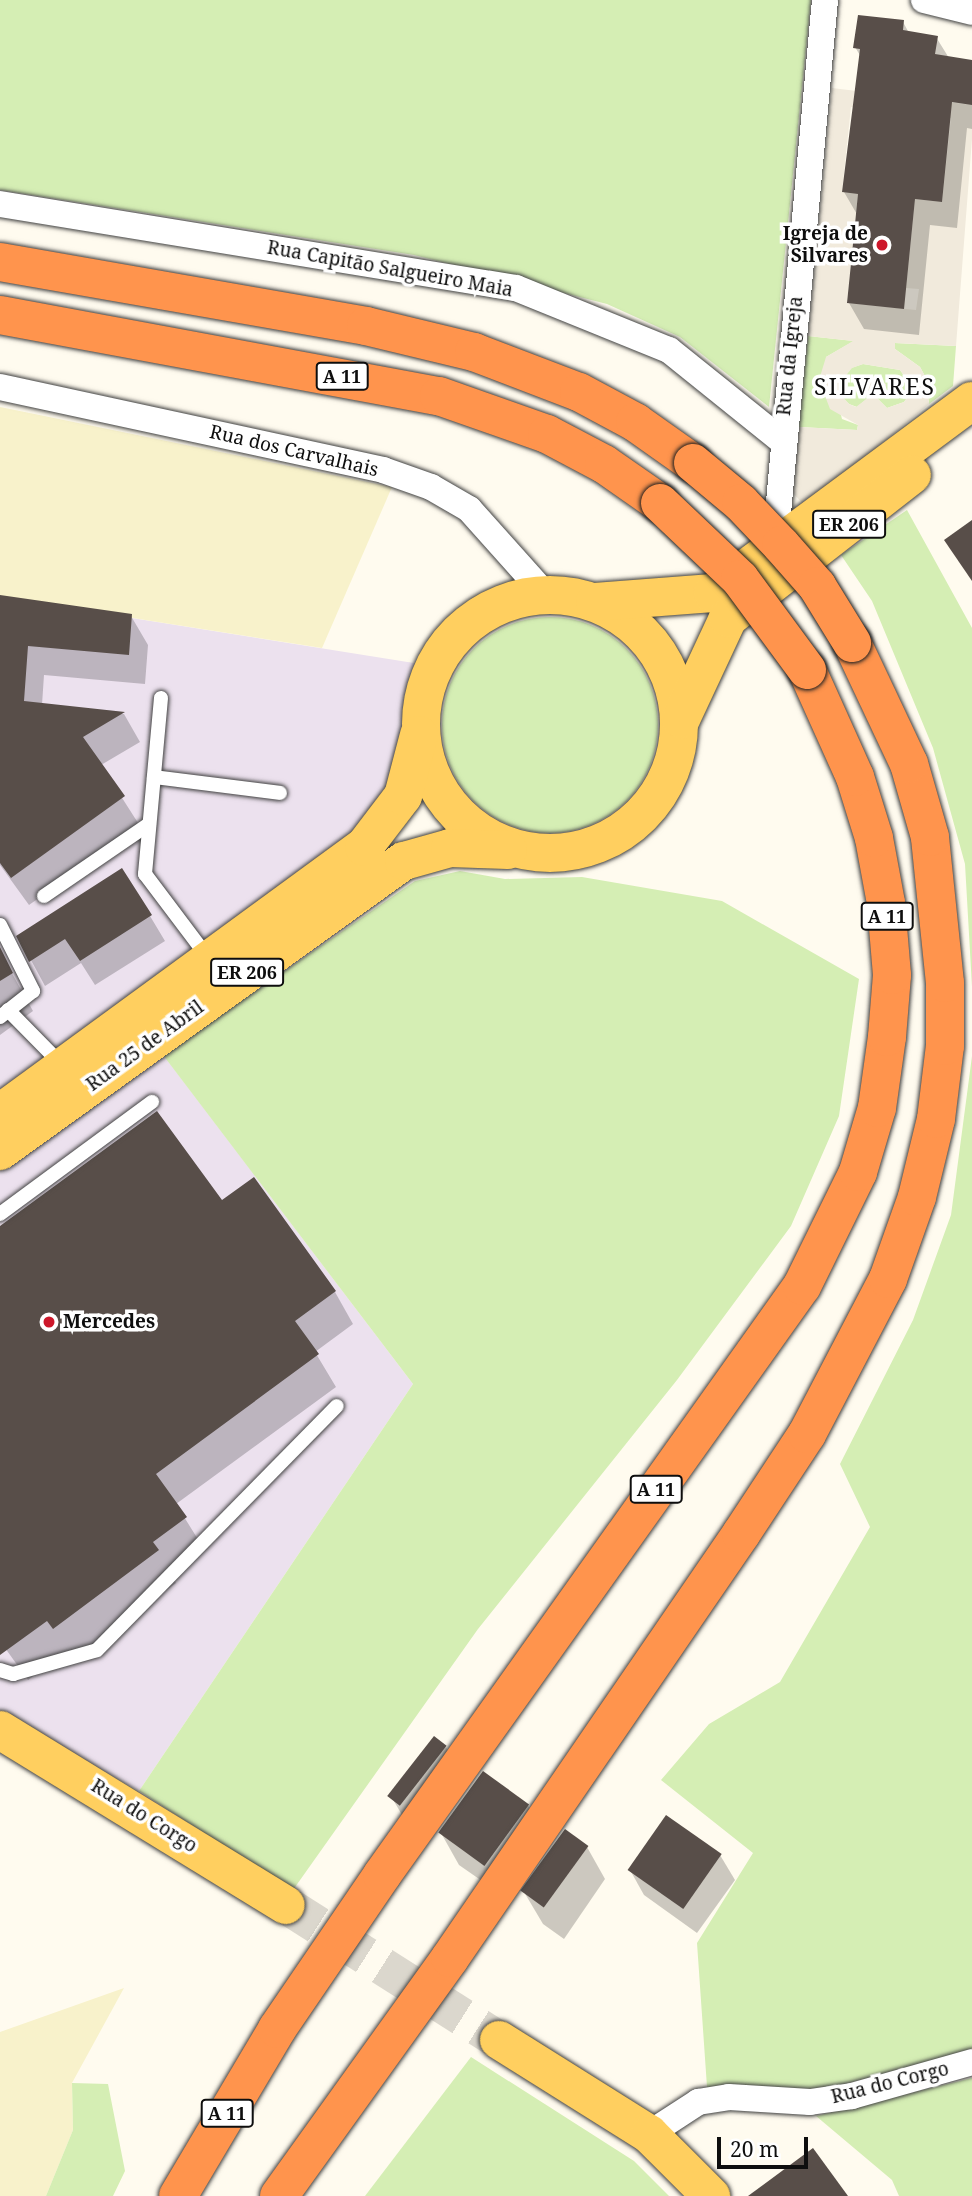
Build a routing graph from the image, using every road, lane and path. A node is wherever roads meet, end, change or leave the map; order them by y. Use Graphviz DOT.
graph roads {
  1 [pos="825,0"];
  2 [pos="924,0"];
  3 [pos="972,12"];
  4 [pos="0,204"];
  5 [pos="0,261"];
  6 [pos="0,315"];
  7 [pos="0,387"];
  8 [pos="972,401"];
  9 [pos="972,432"];
  10 [pos="782,441"];
  11 [pos="775,546"];
  12 [pos="545,594"];
  13 [pos="595,602"];
  14 [pos="161,698"];
  15 [pos="681,719"];
  16 [pos="420,730"];
  17 [pos="154,776"];
  18 [pos="280,793"];
  19 [pos="149,824"];
  20 [pos="515,850"];
  21 [pos="44,896"];
  22 [pos="0,925"];
  23 [pos="209,960"];
  24 [pos="4,1014"];
  25 [pos="64,1067"];
  26 [pos="152,1102"];
  27 [pos="0,1113"];
  28 [pos="0,1151"];
  29 [pos="0,1214"];
  30 [pos="337,1406"];
  31 [pos="0,1656"];
  32 [pos="7,1672"];
  33 [pos="0,1730"];
  34 [pos="286,1905"];
  35 [pos="499,2040"];
  36 [pos="972,2062"];
  37 [pos="649,2134"];
  38 [pos="178,2196"];
  39 [pos="279,2196"];
  40 [pos="711,2196"];
  1 -- 10 [label="street, Rua da Igreja"];
  2 -- 3 [label="street"];
  4 -- 10 [label="street, Rua Capitão Salgueiro Maia"];
  5 -- 39 [label="highway, bridge"];
  6 -- 38 [label="highway, A 11, bridge"];
  7 -- 12 [label="street, Rua dos Carvalhais"];
  8 -- 11 [label="main road, ER 206"];
  9 -- 15 [label="main road, ER 206"];
  10 -- 11 [label="street, Rua da Igreja"];
  11 -- 13 [label="main road, ER 206"];
  12 -- 13 [label="main road, ER 206"];
  12 -- 16 [label="main road, ER 206"];
  13 -- 15 [label="main road, ER 206"];
  14 -- 17 [label="lane"];
  15 -- 20 [label="main road, ER 206"];
  16 -- 20 [label="main road, ER 206"];
  16 -- 23 [label="main road, Rua 25 de Abril / ER 206"];
  17 -- 18 [label="lane"];
  17 -- 19 [label="lane"];
  19 -- 21 [label="lane"];
  19 -- 23 [label="lane"];
  20 -- 28 [label="main road, Rua 25 de Abril / ER 206"];
  22 -- 24 [label="lane"];
  23 -- 25 [label="main road, Rua 25 de Abril / ER 206"];
  24 -- 25 [label="lane"];
  25 -- 27 [label="main road, Rua 25 de Abril / ER 206"];
  26 -- 29 [label="lane"];
  30 -- 32 [label="lane"];
  31 -- 32 [label="lane"];
  33 -- 34 [label="main road, Rua do Corgo"];
  35 -- 37 [label="main road"];
  36 -- 37 [label="street, Rua do Corgo"];
  37 -- 40 [label="main road"];
}
